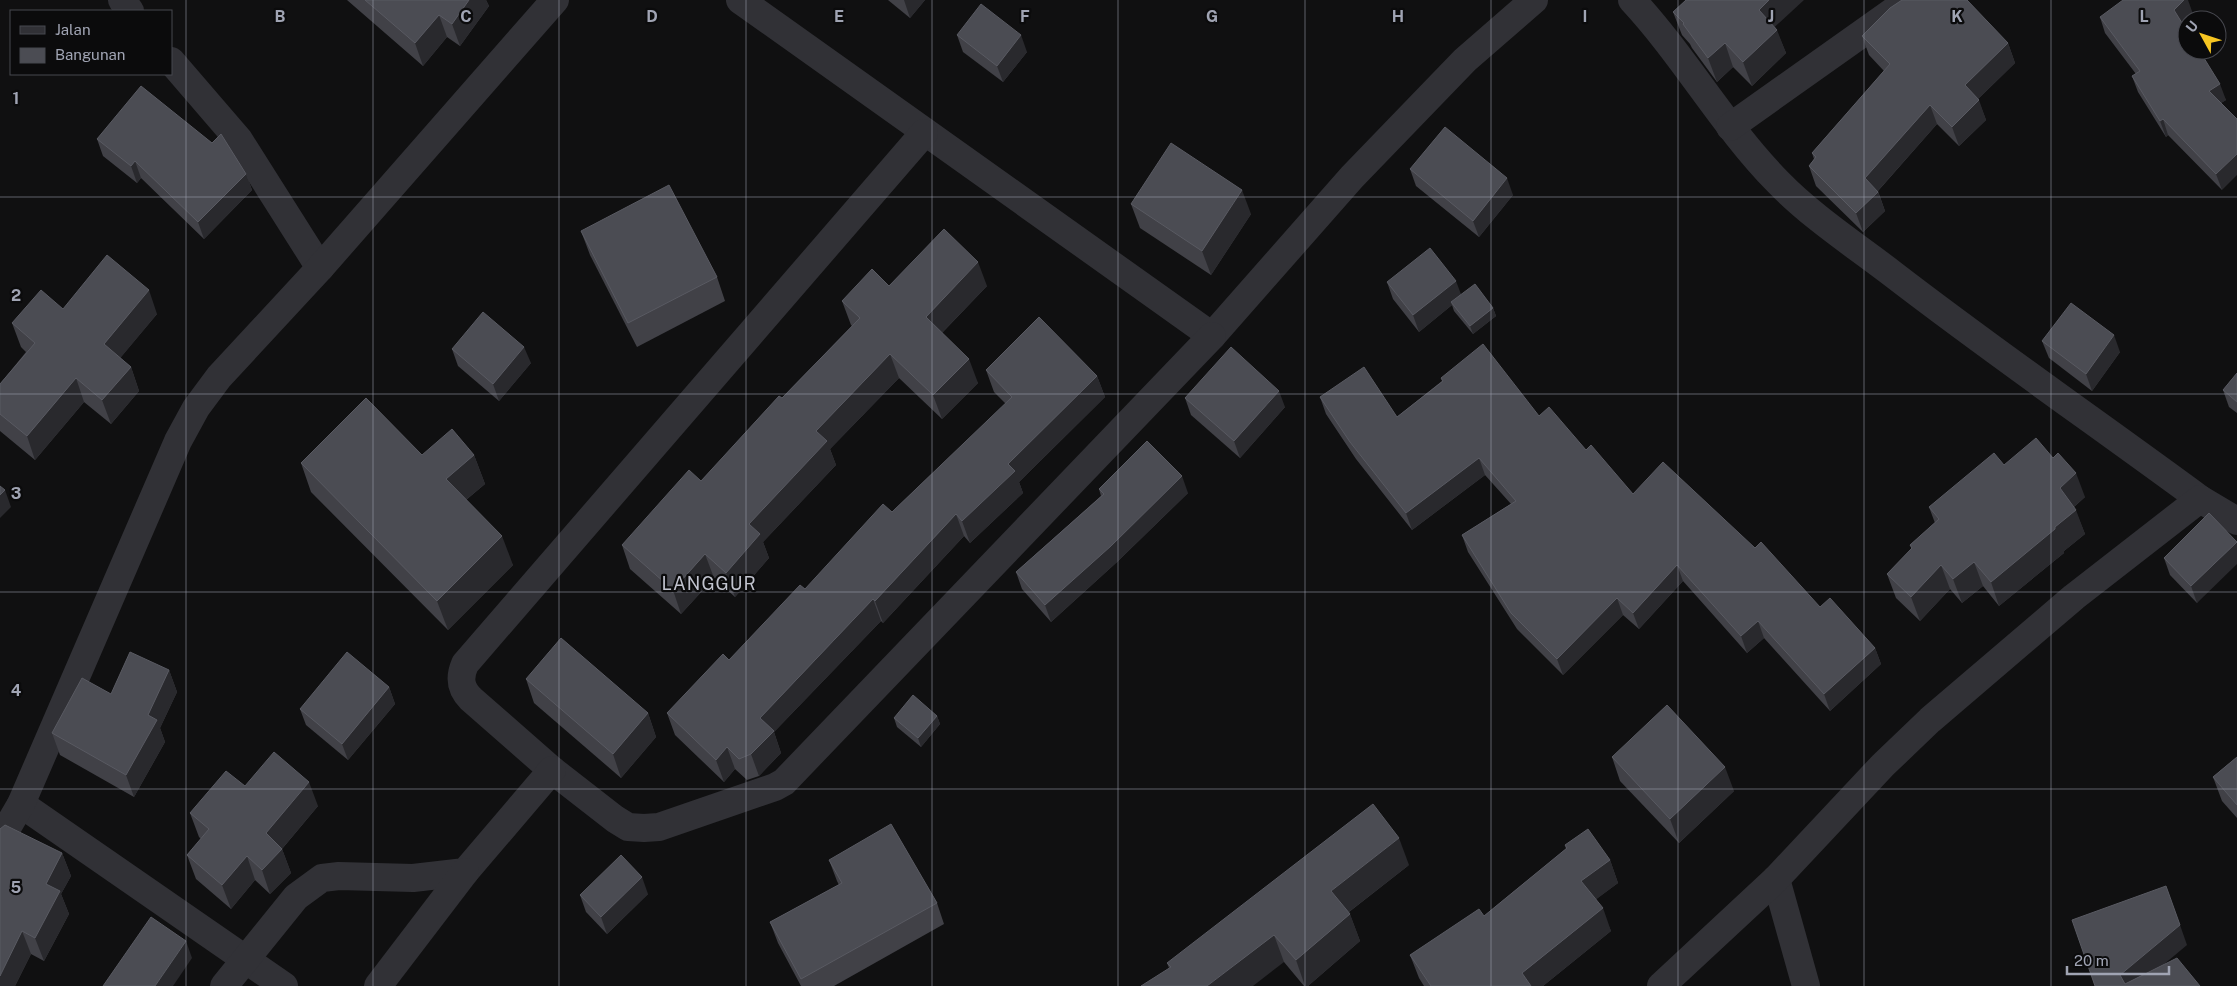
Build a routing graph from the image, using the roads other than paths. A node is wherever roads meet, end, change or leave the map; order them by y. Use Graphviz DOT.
graph roads {
  1 [pos="555,0"];
  2 [pos="740,0"];
  3 [pos="1534,0"];
  4 [pos="1632,0"];
  5 [pos="1909,0"];
  6 [pos="172,62"];
  7 [pos="1730,127"];
  8 [pos="924,133"];
  9 [pos="320,268"];
  10 [pos="1212,336"];
  11 [pos="2200,499"];
  12 [pos="2237,521"];
  13 [pos="552,770"];
  14 [pos="21,804"];
  15 [pos="0,840"];
  16 [pos="465,872"];
  17 [pos="1776,879"];
  18 [pos="245,959"];
  19 [pos="224,986"];
  20 [pos="284,986"];
  21 [pos="378,986"];
  22 [pos="1661,986"];
  23 [pos="1806,986"];
  1 -- 9 [label="street"];
  2 -- 8 [label="street"];
  3 -- 10 [label="street"];
  4 -- 7 [label="street"];
  5 -- 7 [label="street"];
  6 -- 9 [label="street"];
  7 -- 11 [label="street"];
  8 -- 10 [label="street"];
  8 -- 13 [label="street"];
  9 -- 14 [label="street"];
  10 -- 13 [label="street"];
  11 -- 12 [label="street"];
  11 -- 17 [label="street"];
  13 -- 16 [label="street"];
  14 -- 15 [label="street"];
  14 -- 18 [label="street"];
  16 -- 18 [label="street"];
  16 -- 21 [label="street"];
  17 -- 22 [label="street"];
  17 -- 23 [label="street"];
  18 -- 19 [label="street"];
  18 -- 20 [label="street"];
}
